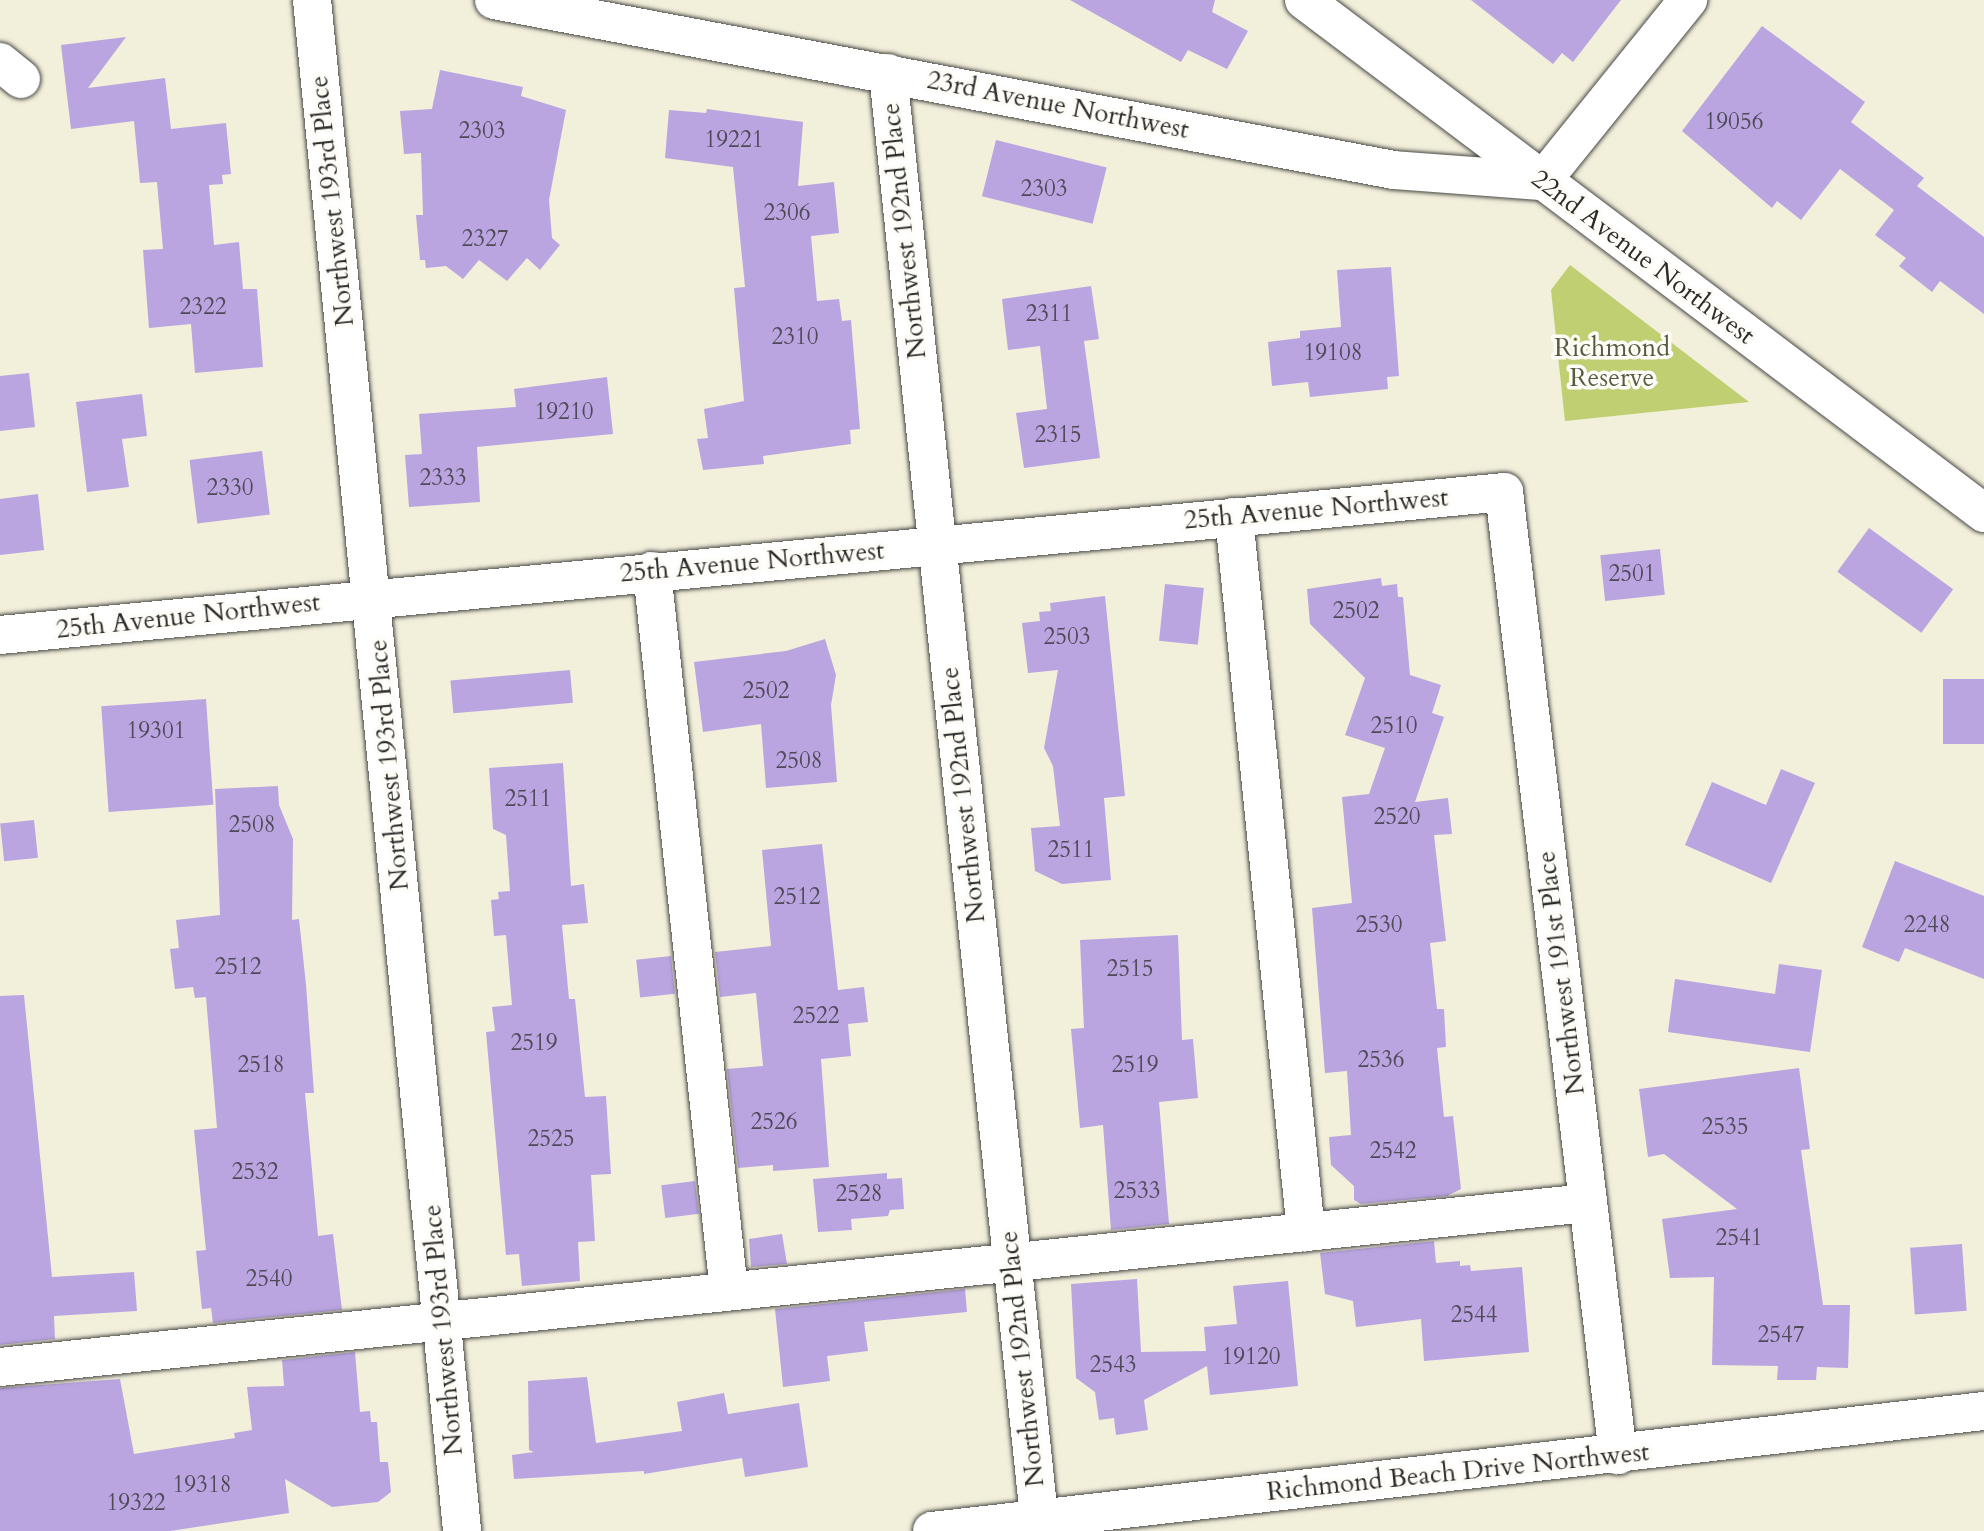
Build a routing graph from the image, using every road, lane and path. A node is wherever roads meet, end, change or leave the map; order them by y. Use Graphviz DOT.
graph roads {
  1 [pos="312,0"];
  2 [pos="494,0"];
  3 [pos="1304,0"];
  4 [pos="1688,0"];
  5 [pos="888,73"];
  6 [pos="1542,181"];
  7 [pos="1504,492"];
  8 [pos="1984,513"];
  9 [pos="1234,517"];
  10 [pos="936,544"];
  11 [pos="652,571"];
  12 [pos="373,597"];
  13 [pos="0,635"];
  14 [pos="1588,1203"];
  15 [pos="1306,1232"];
  16 [pos="1012,1262"];
  17 [pos="729,1291"];
  18 [pos="442,1320"];
  19 [pos="0,1367"];
  20 [pos="1984,1411"];
  21 [pos="1618,1455"];
  22 [pos="1039,1517"];
  23 [pos="461,1531"];
  24 [pos="932,1531"];
  1 -- 12 [label="street, Northwest 193rd Place"];
  2 -- 5 [label="street, 23rd Avenue Northwest"];
  3 -- 6 [label="street, 22nd Avenue Northwest"];
  4 -- 6 [label="street"];
  5 -- 6 [label="street, 23rd Avenue Northwest"];
  5 -- 10 [label="street, Northwest 192nd Place"];
  6 -- 8 [label="street, 22nd Avenue Northwest"];
  7 -- 9 [label="street, 25th Avenue Northwest"];
  7 -- 14 [label="street, Northwest 191st Place"];
  9 -- 10 [label="street, 25th Avenue Northwest"];
  9 -- 15 [label="street"];
  10 -- 11 [label="street, 25th Avenue Northwest"];
  10 -- 16 [label="street, Northwest 192nd Place"];
  11 -- 12 [label="street, 25th Avenue Northwest"];
  11 -- 17 [label="street"];
  12 -- 13 [label="street, 25th Avenue Northwest"];
  12 -- 18 [label="street, Northwest 193rd Place"];
  14 -- 15 [label="street"];
  14 -- 21 [label="street, Northwest 191st Place"];
  15 -- 16 [label="street"];
  16 -- 17 [label="street"];
  16 -- 22 [label="street, Northwest 192nd Place"];
  17 -- 18 [label="street"];
  18 -- 19 [label="street"];
  18 -- 23 [label="street, Northwest 193rd Place"];
  20 -- 21 [label="street, Richmond Beach Drive Northwest"];
  21 -- 22 [label="street, Richmond Beach Drive Northwest"];
  22 -- 24 [label="street, Richmond Beach Drive Northwest"];
}
